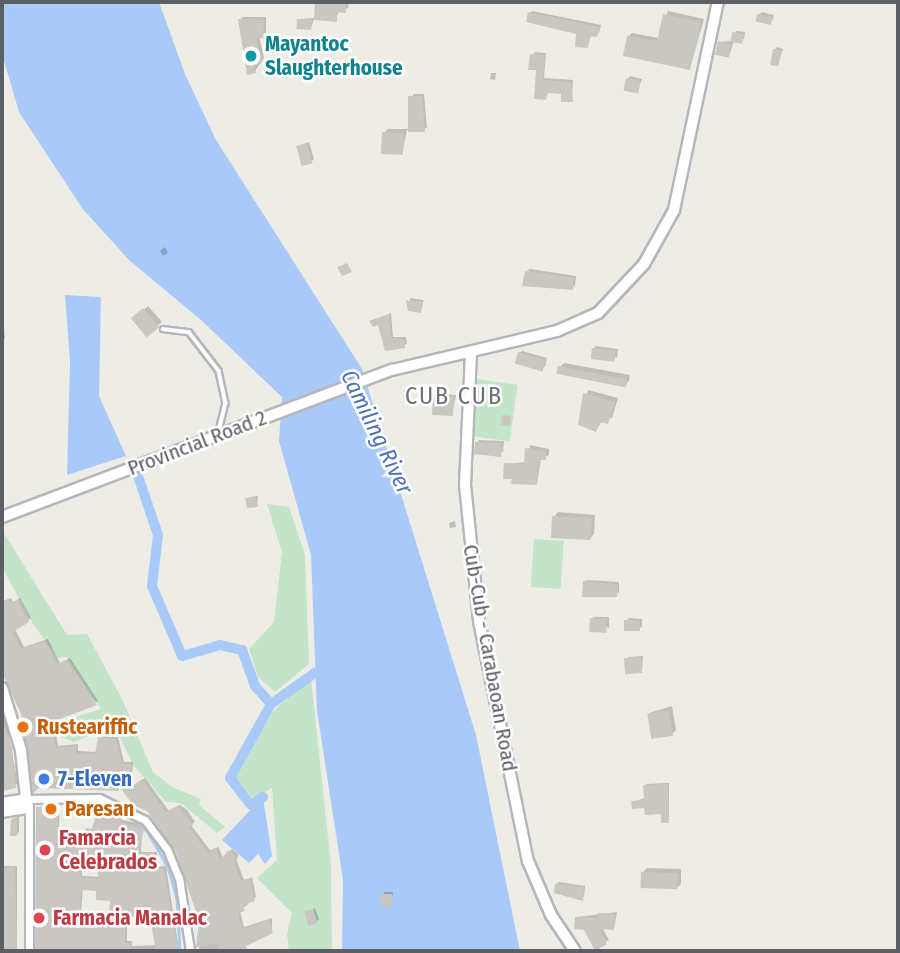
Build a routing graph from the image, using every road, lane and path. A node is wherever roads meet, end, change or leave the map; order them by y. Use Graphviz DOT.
graph roads {
  1 [pos="718,2"];
  2 [pos="163,329"];
  3 [pos="471,353"];
  4 [pos="217,436"];
  5 [pos="2,517"];
  6 [pos="2,688"];
  7 [pos="30,801"];
  8 [pos="2,803"];
  9 [pos="2,812"];
  10 [pos="29,951"];
  11 [pos="190,951"];
  12 [pos="575,951"];
  1 -- 3 [label="street, Provincial Road 2"];
  2 -- 4 [label="lane"];
  3 -- 4 [label="street, Provincial Road 2"];
  3 -- 12 [label="street, Cub-Cub - Carabaoan Road"];
  4 -- 5 [label="street, Provincial Road 2"];
  6 -- 7 [label="street"];
  7 -- 8 [label="street"];
  7 -- 9 [label="street"];
  7 -- 10 [label="street"];
  7 -- 11 [label="street"];
}
